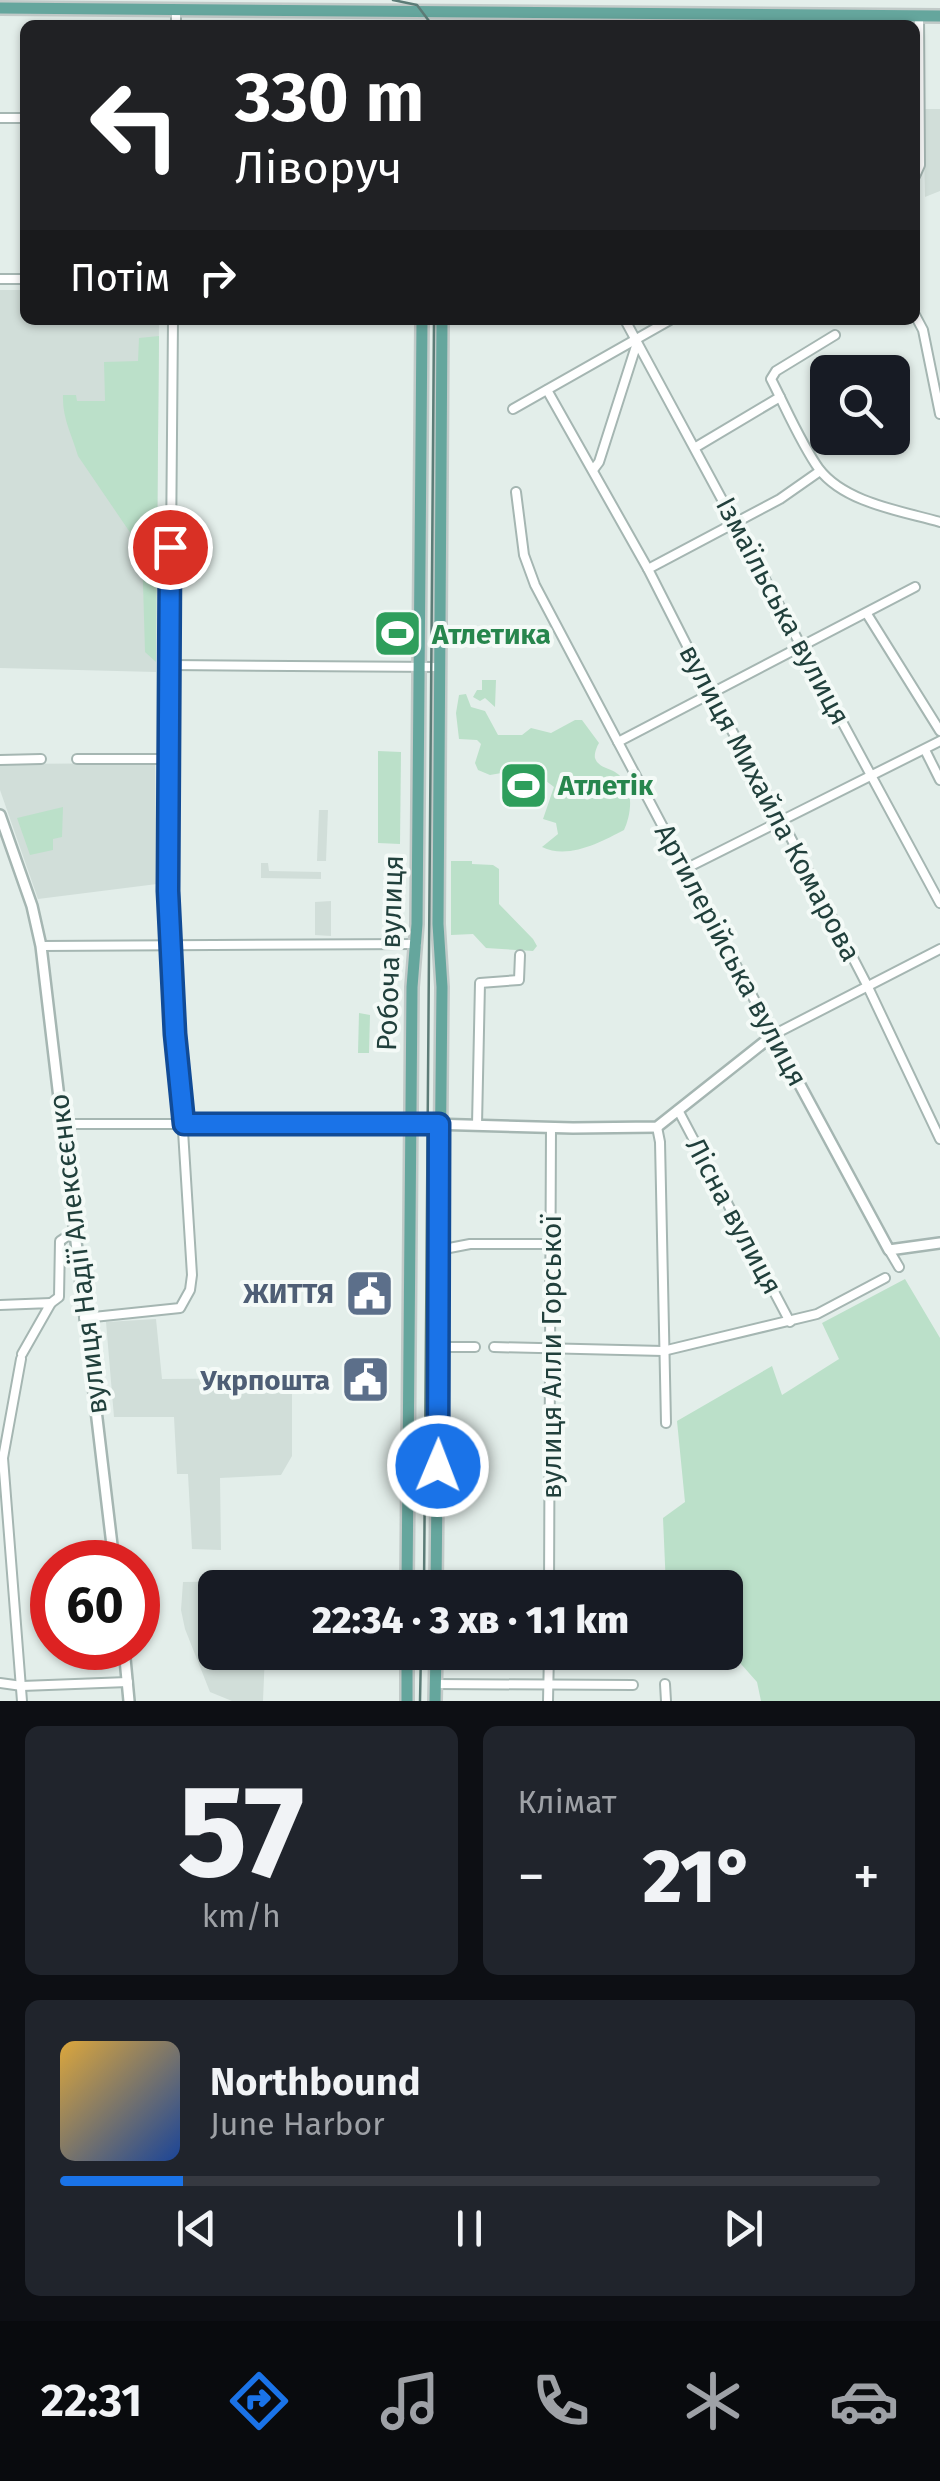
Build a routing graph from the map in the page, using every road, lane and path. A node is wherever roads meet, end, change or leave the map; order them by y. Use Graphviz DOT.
graph roads {
  1 [pos="0,8"];
  2 [pos="176,10"];
  3 [pos="919,15"];
  4 [pos="940,16"];
  5 [pos="425,18"];
  6 [pos="445,19"];
  7 [pos="176,20"];
  8 [pos="919,20"];
  9 [pos="920,324"];
  10 [pos="173,325"];
  11 [pos="422,325"];
  12 [pos="442,325"];
  13 [pos="628,325"];
  14 [pos="662,325"];
  15 [pos="836,335"];
  16 [pos="636,340"];
  17 [pos="547,390"];
  18 [pos="780,397"];
  19 [pos="513,409"];
  20 [pos="940,414"];
  21 [pos="696,447"];
  22 [pos="592,470"];
  23 [pos="820,471"];
  24 [pos="516,492"];
  25 [pos="736,522"];
  26 [pos="940,522"];
  27 [pos="648,569"];
  28 [pos="914,586"];
  29 [pos="867,614"];
  30 [pos="802,647"];
  31 [pos="169,665"];
  32 [pos="420,667"];
  33 [pos="438,667"];
  34 [pos="711,693"];
  35 [pos="940,730"];
  36 [pos="940,740"];
  37 [pos="618,742"];
  38 [pos="925,750"];
  39 [pos="77,758"];
  40 [pos="41,759"];
  41 [pos="168,759"];
  42 [pos="0,760"];
  43 [pos="872,776"];
  44 [pos="940,780"];
  45 [pos="0,815"];
  46 [pos="781,820"];
  47 [pos="685,869"];
  48 [pos="940,903"];
  49 [pos="417,944"];
  50 [pos="41,946"];
  51 [pos="169,946"];
  52 [pos="940,949"];
  53 [pos="520,954"];
  54 [pos="867,985"];
  55 [pos="773,1035"];
  56 [pos="678,1110"];
  57 [pos="62,1124"];
  58 [pos="184,1124"];
  59 [pos="410,1124"];
  60 [pos="435,1124"];
  61 [pos="477,1125"];
  62 [pos="657,1126"];
  63 [pos="551,1128"];
  64 [pos="940,1139"];
  65 [pos="74,1232"];
  66 [pos="940,1243"];
  67 [pos="552,1244"];
  68 [pos="439,1250"];
  69 [pos="889,1250"];
  70 [pos="898,1268"];
  71 [pos="885,1278"];
  72 [pos="47,1303"];
  73 [pos="0,1305"];
  74 [pos="84,1318"];
  75 [pos="790,1322"];
  76 [pos="439,1346"];
  77 [pos="476,1347"];
  78 [pos="494,1347"];
  79 [pos="553,1347"];
  80 [pos="662,1350"];
  81 [pos="666,1423"];
  82 [pos="111,1540"];
  83 [pos="408,1570"];
  84 [pos="436,1570"];
  85 [pos="549,1570"];
  86 [pos="127,1670"];
  87 [pos="407,1670"];
  88 [pos="436,1670"];
  89 [pos="548,1670"];
  90 [pos="128,1682"];
  91 [pos="0,1683"];
  92 [pos="436,1684"];
  93 [pos="665,1684"];
  94 [pos="548,1685"];
  95 [pos="633,1685"];
  96 [pos="22,1686"];
  97 [pos="22,1701"];
  98 [pos="129,1701"];
  99 [pos="407,1701"];
  100 [pos="436,1701"];
  101 [pos="548,1701"];
  102 [pos="666,1701"];
  1 -- 2 [label="main road"];
  2 -- 5 [label="main road"];
  2 -- 7 [label="street"];
  3 -- 4 [label="main road"];
  3 -- 6 [label="main road"];
  3 -- 8 [label="street"];
  5 -- 6 [label="main road"];
  9 -- 20 [label="street"];
  10 -- 31 [label="street"];
  11 -- 32 [label="main road, Робоча вулиця"];
  12 -- 33 [label="main road, Робоча вулиця"];
  13 -- 16 [label="street, Ізмаїльська вулиця"];
  14 -- 16 [label="street"];
  15 -- 18 [label="street"];
  16 -- 17 [label="street"];
  16 -- 21 [label="street, Ізмаїльська вулиця"];
  16 -- 22 [label="street"];
  17 -- 19 [label="street"];
  17 -- 22 [label="street, вулиця Михайла Комарова"];
  18 -- 21 [label="street"];
  18 -- 23 [label="street"];
  21 -- 25 [label="street, Ізмаїльська вулиця"];
  22 -- 27 [label="street, вулиця Михайла Комарова"];
  23 -- 25 [label="street"];
  23 -- 26 [label="street"];
  24 -- 37 [label="street, Артилерійська вулиця"];
  25 -- 27 [label="street"];
  25 -- 30 [label="street, Ізмаїльська вулиця"];
  27 -- 34 [label="street, вулиця Михайла Комарова"];
  28 -- 29 [label="street"];
  29 -- 30 [label="street"];
  29 -- 35 [label="street"];
  30 -- 34 [label="street"];
  30 -- 43 [label="street, Ізмаїльська вулиця"];
  31 -- 32 [label="street"];
  31 -- 41 [label="street"];
  32 -- 33 [label="street"];
  32 -- 49 [label="main road, Робоча вулиця"];
  33 -- 60 [label="main road, Робоча вулиця"];
  34 -- 37 [label="street"];
  34 -- 46 [label="street, вулиця Михайла Комарова"];
  36 -- 38 [label="street"];
  37 -- 47 [label="street, Артилерійська вулиця"];
  38 -- 43 [label="street"];
  38 -- 44 [label="street"];
  39 -- 41 [label="street"];
  40 -- 42 [label="street"];
  41 -- 51 [label="street"];
  43 -- 46 [label="street"];
  43 -- 48 [label="street, Ізмаїльська вулиця"];
  45 -- 50 [label="street, вулиця Надії Алексєєнко"];
  46 -- 47 [label="street"];
  46 -- 54 [label="street, вулиця Михайла Комарова"];
  47 -- 55 [label="street, Артилерійська вулиця"];
  49 -- 51 [label="street"];
  49 -- 59 [label="main road, Робоча вулиця"];
  50 -- 51 [label="street"];
  50 -- 57 [label="street, вулиця Надії Алексєєнко"];
  51 -- 58 [label="street"];
  52 -- 54 [label="street"];
  53 -- 61 [label="street"];
  54 -- 55 [label="street"];
  54 -- 64 [label="street, вулиця Михайла Комарова"];
  55 -- 56 [label="street"];
  55 -- 69 [label="street, Артилерійська вулиця"];
  56 -- 62 [label="street"];
  56 -- 75 [label="street, Лісна вулиця"];
  57 -- 58 [label="street"];
  57 -- 65 [label="street, вулиця Надії Алексєєнко"];
  58 -- 59 [label="street"];
  58 -- 74 [label="street"];
  59 -- 60 [label="street"];
  59 -- 83 [label="main road, Робоча вулиця"];
  60 -- 61 [label="street"];
  60 -- 68 [label="main road, Робоча вулиця"];
  61 -- 63 [label="street"];
  62 -- 63 [label="street"];
  62 -- 80 [label="street"];
  63 -- 67 [label="street, вулиця Алли Горської"];
  65 -- 72 [label="street"];
  65 -- 74 [label="street, вулиця Надії Алексєєнко"];
  66 -- 69 [label="street"];
  67 -- 68 [label="street"];
  67 -- 79 [label="street, вулиця Алли Горської"];
  68 -- 76 [label="main road, Робоча вулиця"];
  69 -- 70 [label="street"];
  71 -- 75 [label="street"];
  72 -- 73 [label="street"];
  72 -- 96 [label="street"];
  74 -- 82 [label="street, вулиця Надії Алексєєнко"];
  75 -- 80 [label="street"];
  76 -- 77 [label="street"];
  76 -- 84 [label="main road, Робоча вулиця"];
  78 -- 79 [label="street"];
  79 -- 80 [label="street"];
  79 -- 85 [label="street, вулиця Алли Горської"];
  80 -- 81 [label="street"];
  86 -- 90 [label="street"];
  87 -- 99 [label="main road"];
  88 -- 92 [label="main road"];
  89 -- 94 [label="street"];
  90 -- 96 [label="street"];
  90 -- 98 [label="street"];
  91 -- 96 [label="street"];
  92 -- 94 [label="street"];
  92 -- 100 [label="main road"];
  93 -- 102 [label="street"];
  94 -- 95 [label="street"];
  94 -- 101 [label="street"];
  96 -- 97 [label="street"];
}
